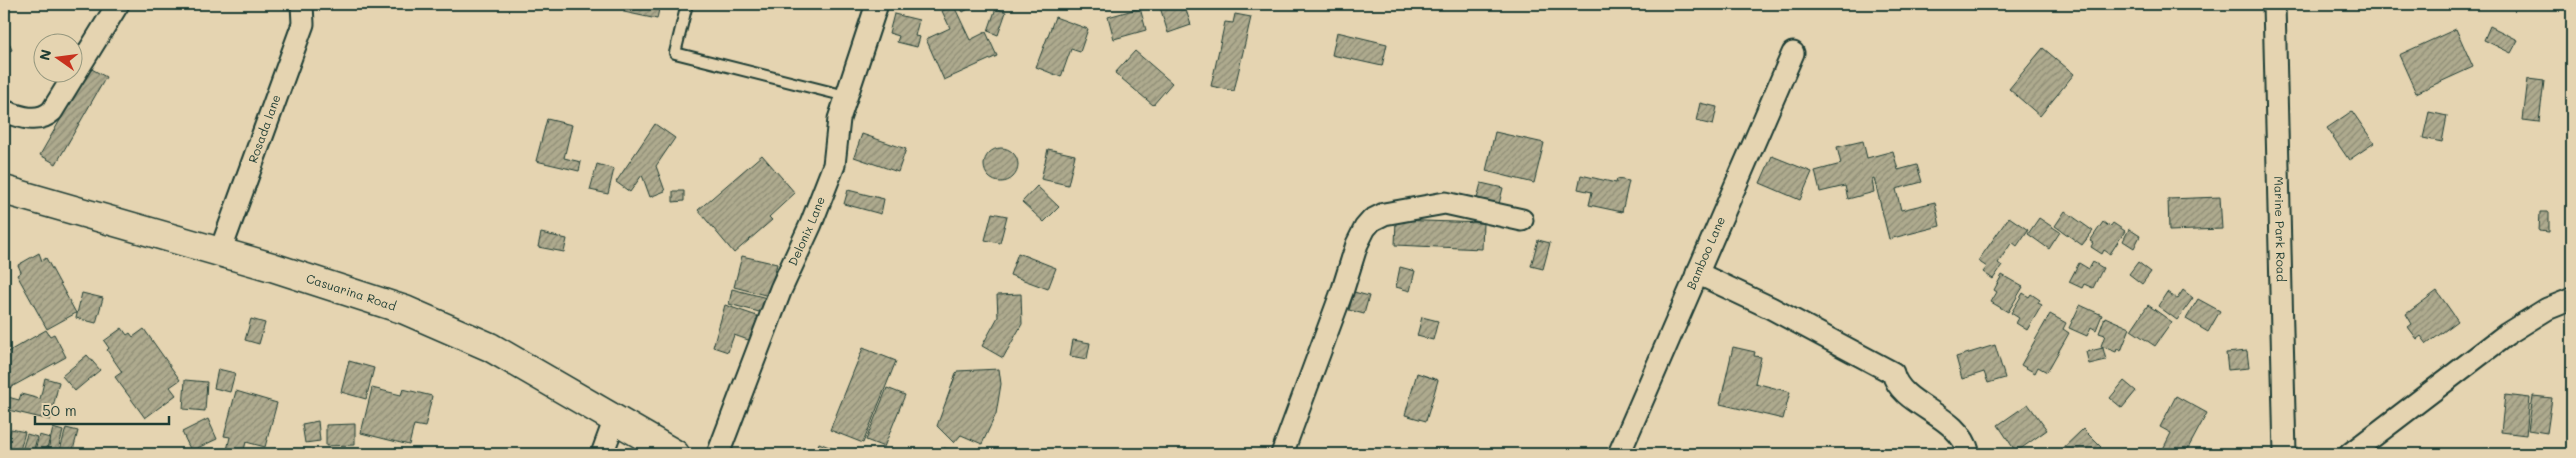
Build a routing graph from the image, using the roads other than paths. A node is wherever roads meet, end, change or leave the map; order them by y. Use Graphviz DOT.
graph roads {
  1 [pos="118,4"];
  2 [pos="302,4"];
  3 [pos="687,4"];
  4 [pos="877,4"];
  5 [pos="2274,4"];
  6 [pos="1793,53"];
  7 [pos="846,96"];
  8 [pos="4,111"];
  9 [pos="4,190"];
  10 [pos="1522,220"];
  11 [pos="220,252"];
  12 [pos="1697,273"];
  13 [pos="2572,299"];
  14 [pos="615,419"];
  15 [pos="602,454"];
  16 [pos="675,454"];
  17 [pos="718,454"];
  18 [pos="1282,454"];
  19 [pos="1619,454"];
  20 [pos="1969,454"];
  21 [pos="2285,454"];
  22 [pos="2350,454"];
  1 -- 8 [label="street"];
  2 -- 11 [label="street, Rosada lane"];
  3 -- 7 [label="lane"];
  4 -- 7 [label="street, Delonix Lane"];
  5 -- 21 [label="street, Marine Park Road"];
  6 -- 12 [label="street, Bamboo Lane"];
  7 -- 17 [label="street, Delonix Lane"];
  9 -- 11 [label="street, Casuarina Road"];
  10 -- 18 [label="street"];
  11 -- 14 [label="street, Casuarina Road"];
  12 -- 19 [label="street, Bamboo Lane"];
  12 -- 20 [label="street"];
  13 -- 22 [label="street"];
  14 -- 15 [label="street"];
  14 -- 16 [label="street, Casuarina Road"];
}
